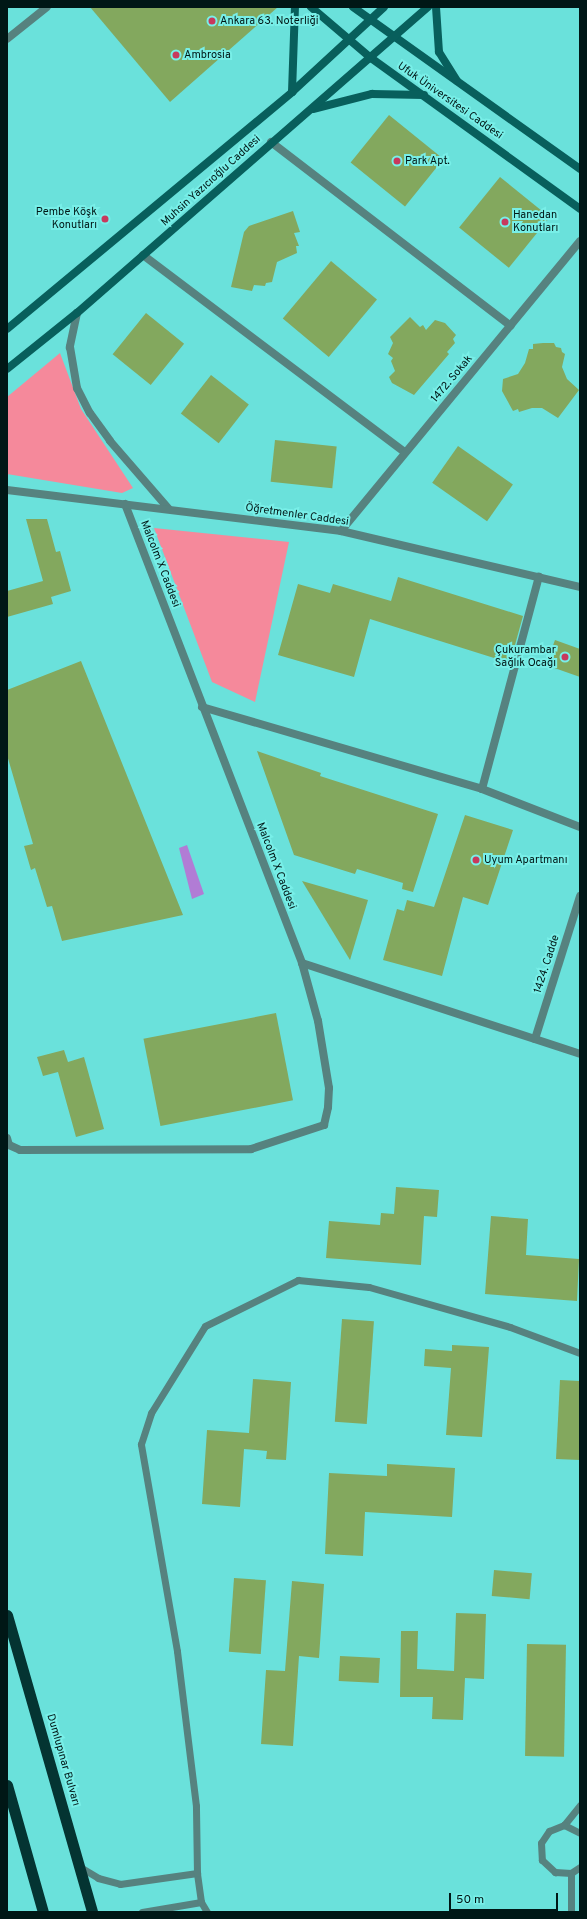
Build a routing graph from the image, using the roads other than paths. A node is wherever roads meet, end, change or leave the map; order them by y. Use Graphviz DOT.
graph roads {
  1 [pos="47,7"];
  2 [pos="295,7"];
  3 [pos="311,7"];
  4 [pos="353,7"];
  5 [pos="384,7"];
  6 [pos="428,7"];
  7 [pos="436,7"];
  8 [pos="370,20"];
  9 [pos="393,38"];
  10 [pos="7,39"];
  11 [pos="349,40"];
  12 [pos="371,58"];
  13 [pos="459,84"];
  14 [pos="292,92"];
  15 [pos="424,95"];
  16 [pos="310,110"];
  17 [pos="271,142"];
  18 [pos="580,169"];
  19 [pos="580,209"];
  20 [pos="580,241"];
  21 [pos="143,255"];
  22 [pos="77,313"];
  23 [pos="511,326"];
  24 [pos="7,329"];
  25 [pos="7,369"];
  26 [pos="404,452"];
  27 [pos="7,490"];
  28 [pos="125,504"];
  29 [pos="168,508"];
  30 [pos="342,531"];
  31 [pos="540,577"];
  32 [pos="580,587"];
  33 [pos="202,707"];
  34 [pos="482,789"];
  35 [pos="580,827"];
  36 [pos="580,896"];
  37 [pos="302,963"];
  38 [pos="535,1039"];
  39 [pos="580,1054"];
  40 [pos="8,1141"];
  41 [pos="580,1353"];
  42 [pos="7,1616"];
  43 [pos="7,1785"];
  44 [pos="580,1805"];
  45 [pos="564,1826"];
  46 [pos="579,1830"];
  47 [pos="80,1867"];
  48 [pos="580,1867"];
  49 [pos="571,1873"];
  50 [pos="197,1874"];
  51 [pos="201,1902"];
  52 [pos="43,1912"];
  53 [pos="92,1912"];
  54 [pos="142,1912"];
  55 [pos="207,1912"];
  56 [pos="571,1912"];
  1 -- 10 [label="street"];
  2 -- 14 [label="main road"];
  3 -- 11 [label="main road, Ufuk Üniversitesi Caddesi"];
  4 -- 8 [label="main road, Ufuk Üniversitesi Caddesi"];
  5 -- 8 [label="main road, Muhsin Yazıcıoğlu Caddesi"];
  6 -- 9 [label="main road, Muhsin Yazıcıoğlu Caddesi"];
  7 -- 13 [label="main road"];
  8 -- 9 [label="main road, Ufuk Üniversitesi Caddesi"];
  8 -- 11 [label="main road, Muhsin Yazıcıoğlu Caddesi"];
  9 -- 12 [label="main road, Muhsin Yazıcıoğlu Caddesi"];
  9 -- 13 [label="main road, Ufuk Üniversitesi Caddesi"];
  11 -- 12 [label="main road, Ufuk Üniversitesi Caddesi"];
  11 -- 14 [label="main road, Muhsin Yazıcıoğlu Caddesi"];
  12 -- 15 [label="main road, Ufuk Üniversitesi Caddesi"];
  12 -- 16 [label="main road, Muhsin Yazıcıoğlu Caddesi"];
  13 -- 18 [label="main road, Ufuk Üniversitesi Caddesi"];
  14 -- 24 [label="main road, Muhsin Yazıcıoğlu Caddesi"];
  15 -- 16 [label="main road"];
  15 -- 19 [label="main road, Ufuk Üniversitesi Caddesi"];
  16 -- 17 [label="main road, Muhsin Yazıcıoğlu Caddesi"];
  17 -- 21 [label="main road, Muhsin Yazıcıoğlu Caddesi"];
  17 -- 23 [label="street"];
  20 -- 23 [label="street, 1472. Sokak"];
  21 -- 22 [label="main road, Muhsin Yazıcıoğlu Caddesi"];
  21 -- 26 [label="street"];
  22 -- 25 [label="main road, Muhsin Yazıcıoğlu Caddesi"];
  22 -- 29 [label="street"];
  23 -- 26 [label="street, 1472. Sokak"];
  26 -- 30 [label="street, 1472. Sokak"];
  27 -- 28 [label="street, Öğretmenler Caddesi"];
  28 -- 29 [label="street, Öğretmenler Caddesi"];
  28 -- 33 [label="street, Malcolm X Caddesi"];
  29 -- 30 [label="street, Öğretmenler Caddesi"];
  30 -- 31 [label="street, Öğretmenler Caddesi"];
  31 -- 32 [label="street, Öğretmenler Caddesi"];
  31 -- 34 [label="street"];
  33 -- 34 [label="street"];
  33 -- 37 [label="street, Malcolm X Caddesi"];
  34 -- 35 [label="street"];
  36 -- 38 [label="street, 1424. Cadde"];
  37 -- 38 [label="street"];
  37 -- 40 [label="street, Malcolm X Caddesi"];
  38 -- 39 [label="street"];
  41 -- 50 [label="lane"];
  42 -- 47 [label="highway, Dumlupınar Bulvarı"];
  43 -- 52 [label="highway"];
  44 -- 45 [label="lane"];
  45 -- 46 [label="lane"];
  45 -- 49 [label="lane"];
  47 -- 50 [label="lane"];
  47 -- 53 [label="highway, Dumlupınar Bulvarı"];
  48 -- 49 [label="lane"];
  49 -- 56 [label="lane"];
  50 -- 51 [label="lane"];
  51 -- 54 [label="lane"];
  51 -- 55 [label="lane"];
}
